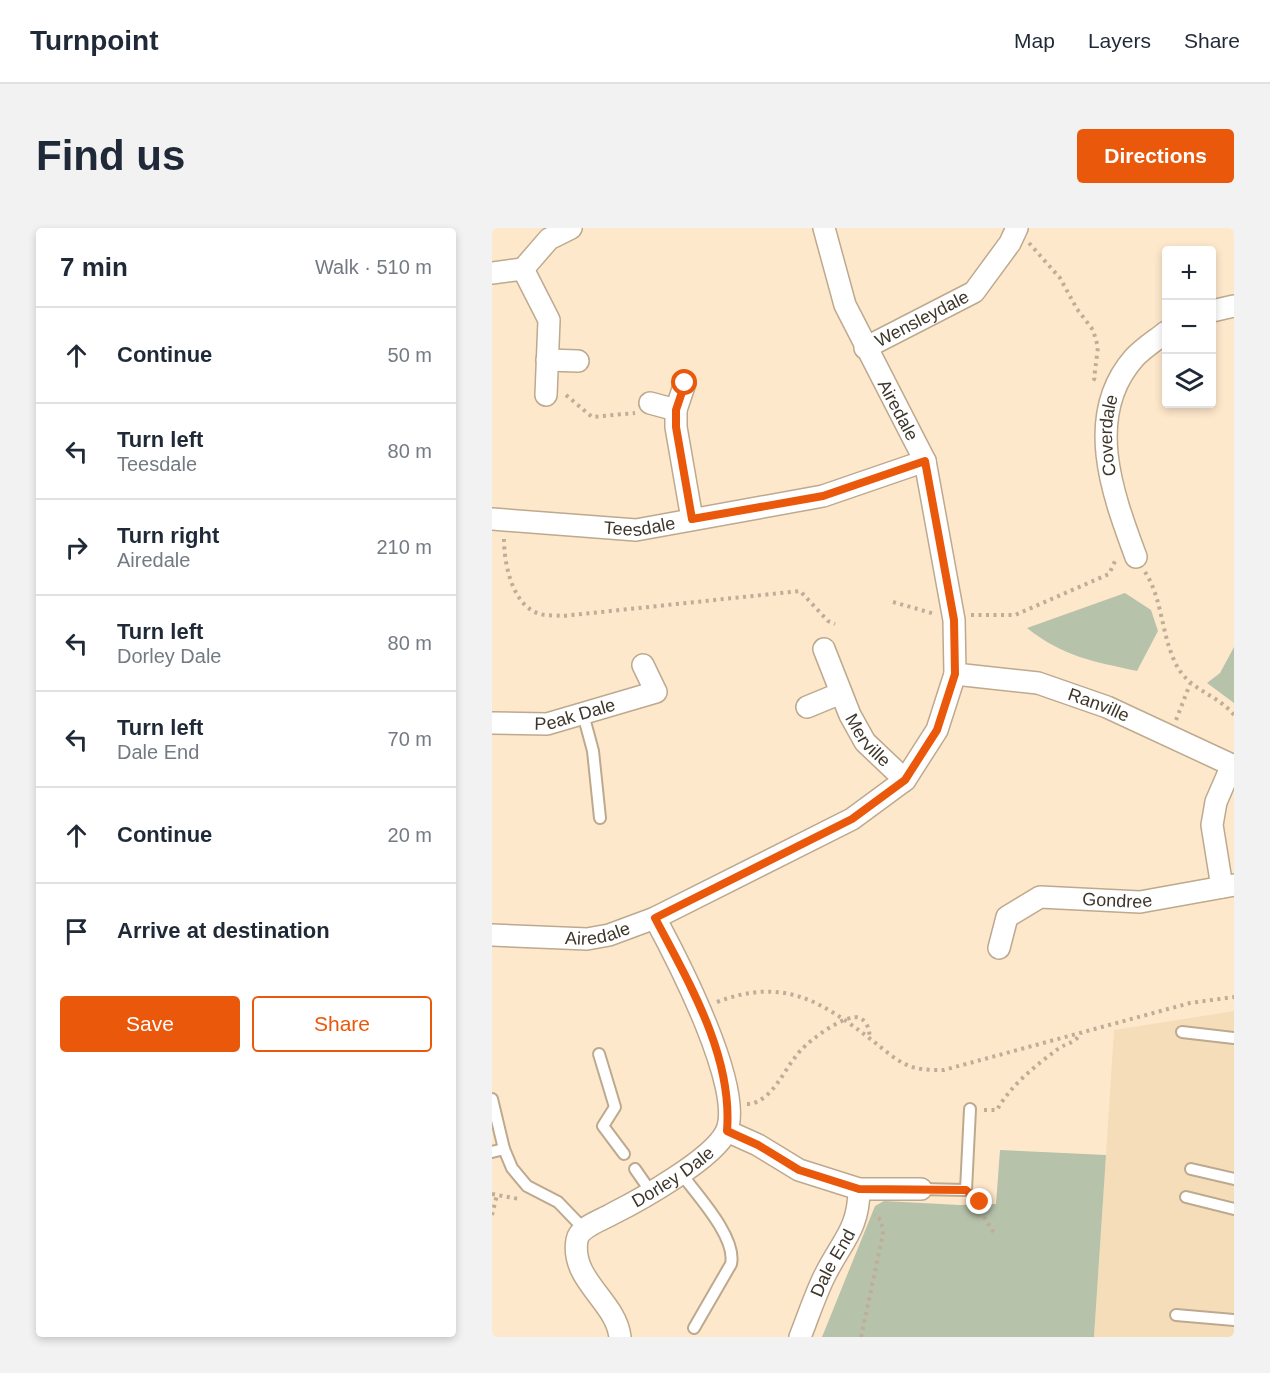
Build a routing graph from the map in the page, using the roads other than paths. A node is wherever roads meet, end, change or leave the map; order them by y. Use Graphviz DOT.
graph roads {
  1 [pos="571,228"];
  2 [pos="824,228"];
  3 [pos="1016,230"];
  4 [pos="523,269"];
  5 [pos="492,273"];
  6 [pos="1234,306"];
  7 [pos="1216,309"];
  8 [pos="1162,336"];
  9 [pos="865,348"];
  10 [pos="578,361"];
  11 [pos="685,383"];
  12 [pos="650,403"];
  13 [pos="676,410"];
  14 [pos="925,461"];
  15 [pos="499,519"];
  16 [pos="692,519"];
  17 [pos="1136,557"];
  18 [pos="824,649"];
  19 [pos="644,665"];
  20 [pos="955,674"];
  21 [pos="841,693"];
  22 [pos="807,707"];
  23 [pos="583,714"];
  24 [pos="492,723"];
  25 [pos="1233,765"];
  26 [pos="905,780"];
  27 [pos="600,818"];
  28 [pos="1228,886"];
  29 [pos="655,918"];
  30 [pos="492,935"];
  31 [pos="999,948"];
  32 [pos="1182,1032"];
  33 [pos="1234,1038"];
  34 [pos="599,1054"];
  35 [pos="492,1099"];
  36 [pos="970,1110"];
  37 [pos="727,1131"];
  38 [pos="504,1149"];
  39 [pos="492,1152"];
  40 [pos="624,1154"];
  41 [pos="635,1168"];
  42 [pos="1191,1169"];
  43 [pos="680,1172"];
  44 [pos="1234,1179"];
  45 [pos="859,1189"];
  46 [pos="921,1189"];
  47 [pos="651,1192"];
  48 [pos="1186,1197"];
  49 [pos="1234,1209"];
  50 [pos="584,1229"];
  51 [pos="1176,1315"];
  52 [pos="1234,1320"];
  53 [pos="694,1328"];
  54 [pos="620,1337"];
  55 [pos="800,1337"];
  1 -- 4 [label="street"];
  2 -- 9 [label="street, Airedale"];
  3 -- 9 [label="street, Wensleydale"];
  4 -- 5 [label="street"];
  4 -- 10 [label="street"];
  6 -- 7 [label="street"];
  8 -- 17 [label="street, Coverdale"];
  9 -- 14 [label="street, Airedale"];
  11 -- 13 [label="street"];
  12 -- 13 [label="street"];
  13 -- 16 [label="street"];
  14 -- 16 [label="street, Teesdale"];
  14 -- 20 [label="street, Airedale"];
  15 -- 16 [label="street, Teesdale"];
  18 -- 21 [label="street, Merville"];
  19 -- 23 [label="street, Peak Dale"];
  20 -- 25 [label="street, Ranville"];
  20 -- 26 [label="street, Airedale"];
  21 -- 22 [label="street, Merville"];
  21 -- 26 [label="street, Merville"];
  23 -- 24 [label="street, Peak Dale"];
  23 -- 27 [label="lane"];
  25 -- 28 [label="street"];
  26 -- 29 [label="street, Airedale"];
  28 -- 31 [label="street, Gondree"];
  29 -- 30 [label="street, Airedale"];
  29 -- 37 [label="street, Dorley Dale"];
  32 -- 33 [label="lane"];
  34 -- 40 [label="lane"];
  35 -- 38 [label="lane"];
  36 -- 46 [label="lane"];
  37 -- 43 [label="street, Dorley Dale"];
  37 -- 45 [label="street"];
  38 -- 39 [label="lane"];
  38 -- 50 [label="lane"];
  41 -- 47 [label="lane"];
  42 -- 44 [label="lane"];
  43 -- 47 [label="street, Dorley Dale"];
  43 -- 53 [label="lane"];
  45 -- 46 [label="street"];
  45 -- 55 [label="street, Dale End"];
  47 -- 50 [label="street, Dorley Dale"];
  48 -- 49 [label="lane"];
  50 -- 54 [label="street"];
  51 -- 52 [label="lane"];
}
